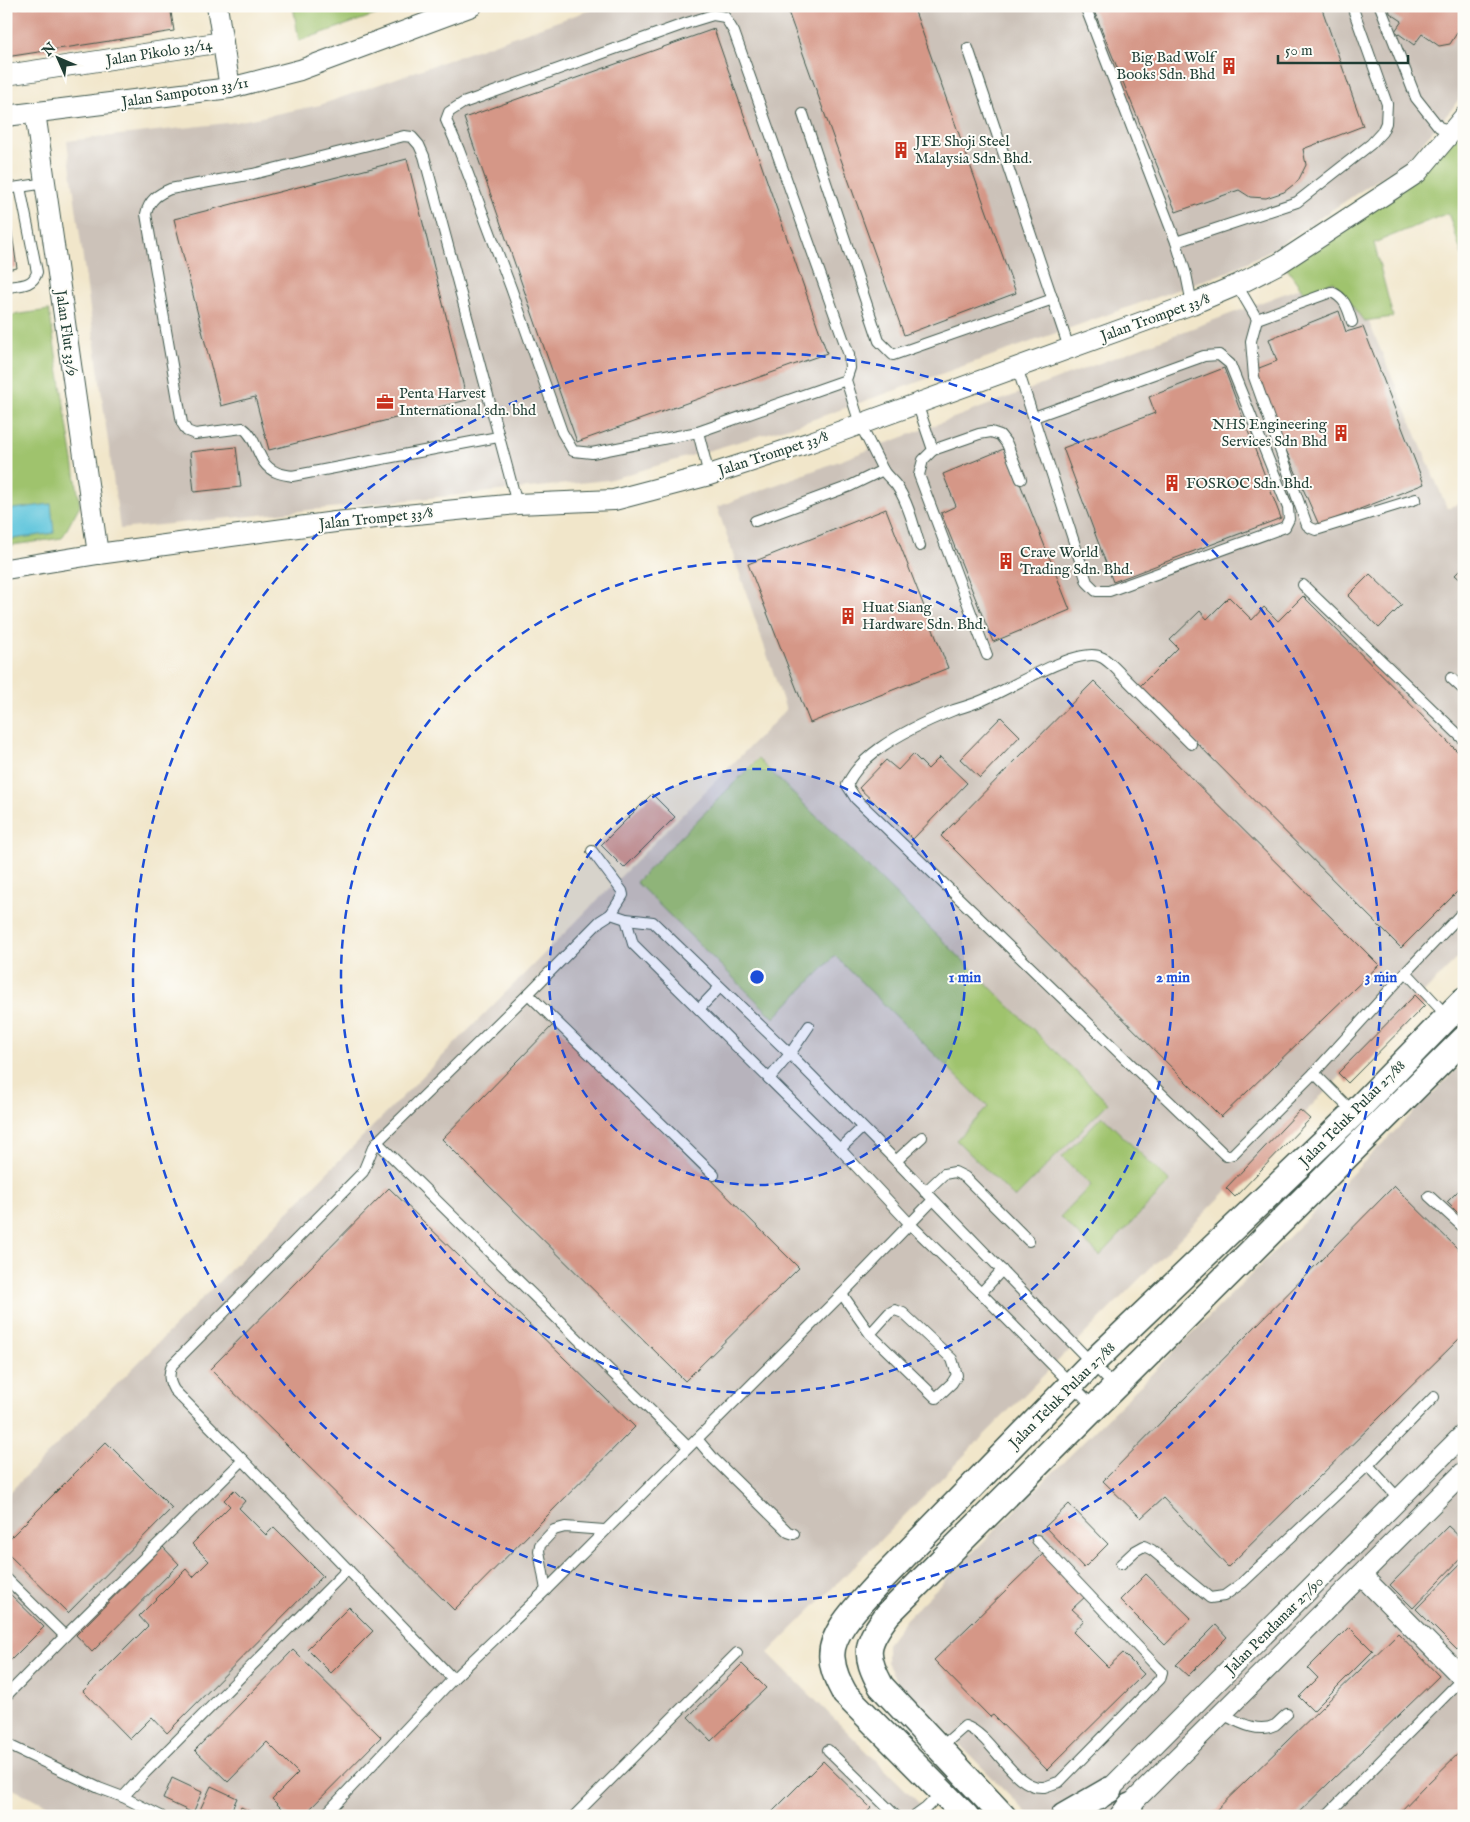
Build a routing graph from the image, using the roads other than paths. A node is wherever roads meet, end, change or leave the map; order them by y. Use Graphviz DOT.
graph roads {
  1 [pos="217,6"];
  2 [pos="472,6"];
  3 [pos="1084,6"];
  4 [pos="1352,6"];
  5 [pos="1380,6"];
  6 [pos="223,42"];
  7 [pos="968,48"];
  8 [pos="6,75"];
  9 [pos="230,88"];
  10 [pos="35,112"];
  11 [pos="803,114"];
  12 [pos="6,116"];
  13 [pos="1459,124"];
  14 [pos="46,183"];
  15 [pos="20,187"];
  16 [pos="6,189"];
  17 [pos="1176,242"];
  18 [pos="1237,286"];
  19 [pos="6,287"];
  20 [pos="1052,298"];
  21 [pos="1192,304"];
  22 [pos="1257,319"];
  23 [pos="1352,322"];
  24 [pos="1069,348"];
  25 [pos="1018,367"];
  26 [pos="846,380"];
  27 [pos="917,403"];
  28 [pos="1034,417"];
  29 [pos="860,424"];
  30 [pos="698,432"];
  31 [pos="498,436"];
  32 [pos="933,450"];
  33 [pos="883,470"];
  34 [pos="709,475"];
  35 [pos="1021,479"];
  36 [pos="1416,499"];
  37 [pos="517,504"];
  38 [pos="755,521"];
  39 [pos="920,546"];
  40 [pos="98,554"];
  41 [pos="6,569"];
  42 [pos="1303,584"];
  43 [pos="987,655"];
  44 [pos="1451,678"];
  45 [pos="1464,690"];
  46 [pos="1464,740"];
  47 [pos="1191,744"];
  48 [pos="592,851"];
  49 [pos="1464,912"];
  50 [pos="611,914"];
  51 [pos="626,920"];
  52 [pos="1406,972"];
  53 [pos="719,988"];
  54 [pos="528,994"];
  55 [pos="1456,1008"];
  56 [pos="699,1010"];
  57 [pos="809,1026"];
  58 [pos="1464,1039"];
  59 [pos="790,1054"];
  60 [pos="1314,1073"];
  61 [pos="770,1079"];
  62 [pos="1354,1113"];
  63 [pos="862,1128"];
  64 [pos="922,1137"];
  65 [pos="377,1142"];
  66 [pos="840,1150"];
  67 [pos="896,1161"];
  68 [pos="714,1175"];
  69 [pos="925,1192"];
  70 [pos="1429,1196"];
  71 [pos="933,1200"];
  72 [pos="910,1224"];
  73 [pos="1464,1228"];
  74 [pos="1029,1241"];
  75 [pos="1002,1270"];
  76 [pos="981,1293"];
  77 [pos="842,1294"];
  78 [pos="870,1334"];
  79 [pos="1092,1363"];
  80 [pos="1071,1386"];
  81 [pos="1116,1388"];
  82 [pos="1434,1397"];
  83 [pos="1095,1409"];
  84 [pos="1464,1434"];
  85 [pos="697,1439"];
  86 [pos="688,1447"];
  87 [pos="244,1460"];
  88 [pos="1368,1465"];
  89 [pos="1464,1472"];
  90 [pos="1399,1499"];
  91 [pos="604,1530"];
  92 [pos="794,1534"];
  93 [pos="1037,1540"];
  94 [pos="1121,1564"];
  95 [pos="348,1569"];
  96 [pos="1361,1575"];
  97 [pos="6,1578"];
  98 [pos="546,1590"];
  99 [pos="65,1636"];
  100 [pos="737,1653"];
  101 [pos="1463,1678"];
  102 [pos="453,1679"];
  103 [pos="6,1696"];
  104 [pos="1222,1714"];
  105 [pos="1287,1714"];
  106 [pos="6,1744"];
  107 [pos="940,1748"];
  108 [pos="828,1750"];
  109 [pos="1110,1790"];
  110 [pos="942,1792"];
  111 [pos="123,1797"];
  112 [pos="1125,1812"];
  113 [pos="1006,1814"];
  114 [pos="161,1816"];
  115 [pos="324,1816"];
  116 [pos="574,1816"];
  117 [pos="896,1816"];
  118 [pos="915,1816"];
  119 [pos="966,1816"];
  120 [pos="1064,1816"];
  121 [pos="1084,1816"];
  122 [pos="1326,1816"];
  1 -- 6 [label="street"];
  2 -- 9 [label="street, Jalan Sampoton 33/11"];
  3 -- 17 [label="lane"];
  4 -- 17 [label="lane"];
  5 -- 13 [label="lane"];
  6 -- 8 [label="street, Jalan Pikolo 33/14"];
  6 -- 9 [label="street"];
  7 -- 20 [label="lane"];
  9 -- 10 [label="street, Jalan Sampoton 33/11"];
  10 -- 12 [label="street, Jalan Sampoton 33/11"];
  10 -- 14 [label="street, Jalan Flut 33/9"];
  11 -- 20 [label="lane"];
  13 -- 18 [label="street, Jalan Trompet 33/8"];
  14 -- 15 [label="lane"];
  14 -- 40 [label="street, Jalan Flut 33/9"];
  15 -- 16 [label="lane"];
  15 -- 19 [label="lane"];
  17 -- 21 [label="lane"];
  18 -- 21 [label="street, Jalan Trompet 33/8"];
  18 -- 22 [label="lane"];
  20 -- 24 [label="lane"];
  21 -- 24 [label="street, Jalan Trompet 33/8"];
  22 -- 23 [label="lane"];
  22 -- 36 [label="lane"];
  24 -- 25 [label="street, Jalan Trompet 33/8"];
  25 -- 27 [label="street, Jalan Trompet 33/8"];
  25 -- 28 [label="lane"];
  26 -- 29 [label="lane"];
  26 -- 30 [label="lane"];
  26 -- 30 [label="lane"];
  27 -- 29 [label="street, Jalan Trompet 33/8"];
  27 -- 32 [label="lane"];
  28 -- 28 [label="lane"];
  29 -- 33 [label="lane"];
  29 -- 34 [label="street, Jalan Trompet 33/8"];
  30 -- 34 [label="lane"];
  31 -- 31 [label="lane"];
  31 -- 37 [label="lane"];
  32 -- 35 [label="lane"];
  32 -- 43 [label="lane"];
  33 -- 38 [label="lane"];
  33 -- 39 [label="lane"];
  34 -- 37 [label="street, Jalan Trompet 33/8"];
  37 -- 40 [label="street, Jalan Trompet 33/8"];
  40 -- 41 [label="street, Jalan Trompet 33/8"];
  42 -- 46 [label="lane"];
  44 -- 45 [label="lane"];
  47 -- 60 [label="lane"];
  48 -- 50 [label="lane"];
  49 -- 52 [label="lane"];
  50 -- 51 [label="lane"];
  50 -- 54 [label="lane"];
  51 -- 53 [label="lane"];
  51 -- 56 [label="lane"];
  52 -- 55 [label="lane"];
  52 -- 60 [label="lane"];
  53 -- 56 [label="lane"];
  53 -- 59 [label="lane"];
  54 -- 65 [label="lane"];
  54 -- 68 [label="lane"];
  55 -- 62 [label="street, Jalan Teluk Pulau 27/88"];
  56 -- 61 [label="lane"];
  57 -- 59 [label="lane"];
  58 -- 81 [label="street, Jalan Teluk Pulau 27/88"];
  59 -- 61 [label="lane"];
  59 -- 63 [label="lane"];
  60 -- 62 [label="lane"];
  61 -- 66 [label="lane"];
  62 -- 79 [label="street, Jalan Teluk Pulau 27/88"];
  63 -- 66 [label="lane"];
  63 -- 67 [label="lane"];
  64 -- 67 [label="lane"];
  65 -- 86 [label="lane"];
  65 -- 87 [label="lane"];
  66 -- 72 [label="lane"];
  67 -- 69 [label="lane"];
  69 -- 71 [label="lane"];
  69 -- 74 [label="lane"];
  70 -- 73 [label="lane"];
  71 -- 72 [label="lane"];
  71 -- 75 [label="lane"];
  72 -- 76 [label="lane"];
  72 -- 77 [label="lane"];
  75 -- 76 [label="lane"];
  75 -- 79 [label="lane"];
  76 -- 80 [label="lane"];
  77 -- 78 [label="lane"];
  77 -- 85 [label="lane"];
  78 -- 78 [label="lane"];
  79 -- 80 [label="street, Jalan Teluk Pulau 27/88"];
  79 -- 81 [label="lane"];
  80 -- 83 [label="lane"];
  80 -- 110 [label="street, Jalan Teluk Pulau 27/88"];
  81 -- 83 [label="street, Jalan Teluk Pulau 27/88"];
  82 -- 88 [label="lane"];
  83 -- 107 [label="street, Jalan Teluk Pulau 27/88"];
  84 -- 90 [label="street, Jalan Pendamar 27/90"];
  85 -- 86 [label="lane"];
  85 -- 92 [label="lane"];
  86 -- 91 [label="lane"];
  87 -- 95 [label="lane"];
  87 -- 99 [label="lane"];
  88 -- 90 [label="lane"];
  88 -- 94 [label="lane"];
  89 -- 96 [label="street, Jalan Pendamar 27/90"];
  90 -- 109 [label="street, Jalan Pendamar 27/90"];
  91 -- 98 [label="lane"];
  91 -- 98 [label="lane"];
  93 -- 107 [label="lane"];
  95 -- 102 [label="lane"];
  95 -- 111 [label="lane"];
  96 -- 101 [label="street"];
  96 -- 104 [label="street, Jalan Pendamar 27/90"];
  97 -- 99 [label="lane"];
  98 -- 102 [label="lane"];
  99 -- 103 [label="lane"];
  100 -- 116 [label="lane"];
  101 -- 122 [label="lane"];
  102 -- 115 [label="lane"];
  104 -- 105 [label="lane"];
  104 -- 112 [label="street, Jalan Pendamar 27/90"];
  106 -- 111 [label="lane"];
  107 -- 113 [label="street, Jalan Teluk Pulau 27/88"];
  108 -- 117 [label="lane"];
  109 -- 120 [label="street"];
  109 -- 121 [label="street, Jalan Pendamar 27/90"];
  110 -- 118 [label="lane"];
  110 -- 119 [label="street, Jalan Teluk Pulau 27/88"];
  111 -- 114 [label="lane"];
}
